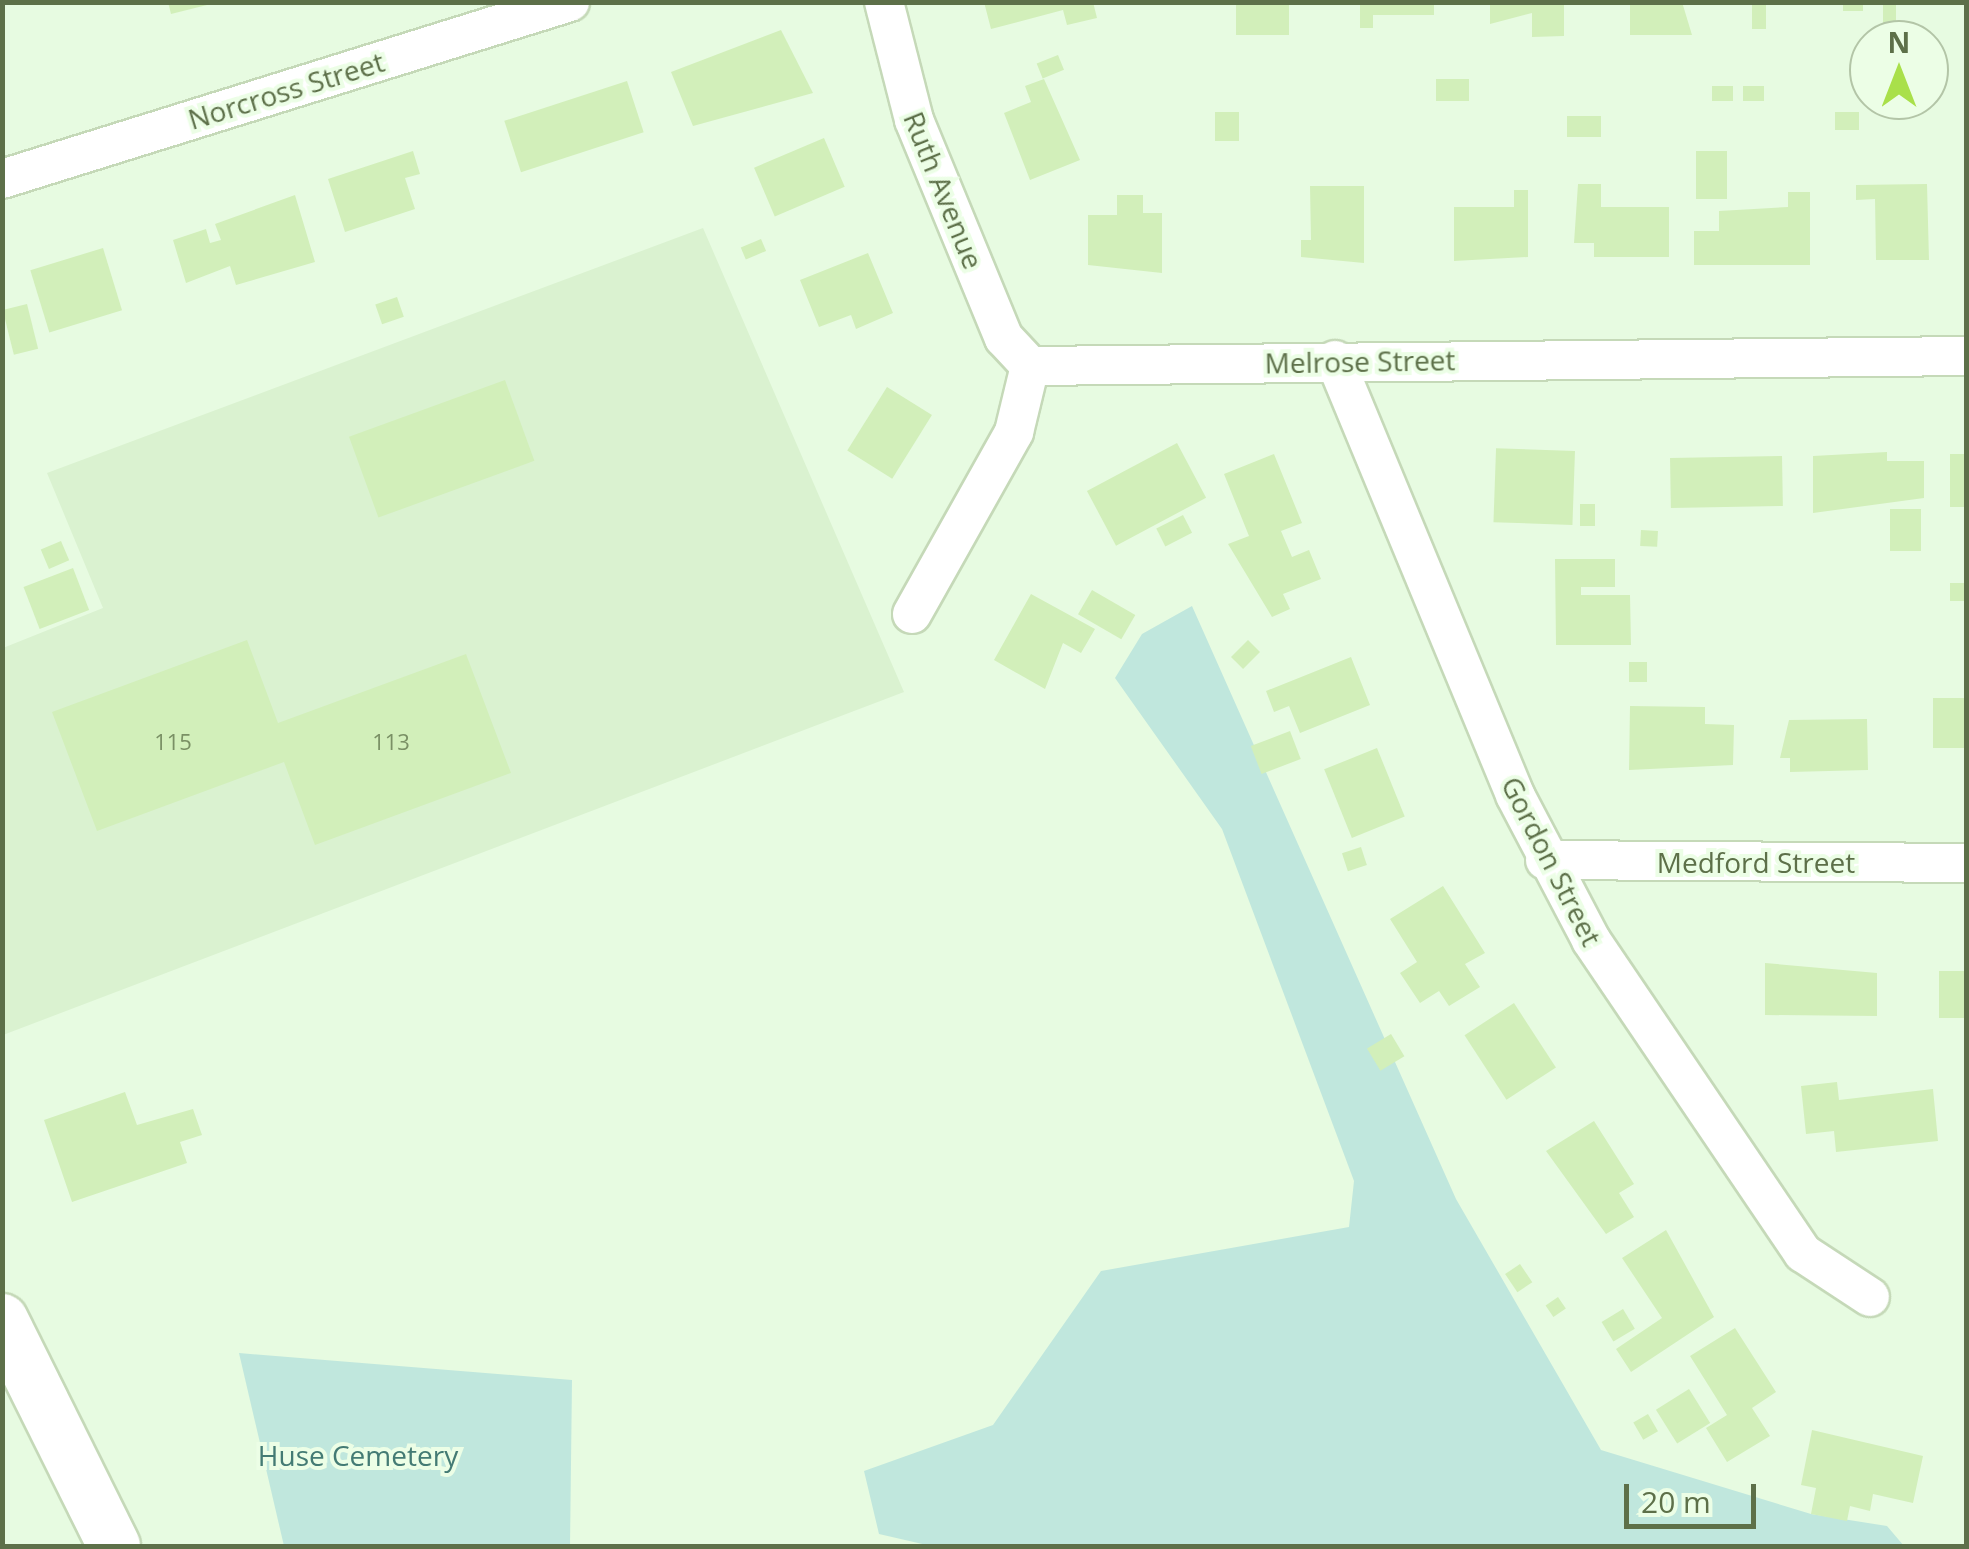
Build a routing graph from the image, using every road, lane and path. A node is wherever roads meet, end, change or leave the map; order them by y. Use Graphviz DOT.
graph roads {
  1 [pos="570,2"];
  2 [pos="884,2"];
  3 [pos="2,179"];
  4 [pos="1966,356"];
  5 [pos="1335,360"];
  6 [pos="1030,366"];
  7 [pos="912,614"];
  8 [pos="1545,860"];
  9 [pos="1966,863"];
  10 [pos="1870,1297"];
  11 [pos="2,1320"];
  12 [pos="114,1546"];
  1 -- 3 [label="street, Norcross Street"];
  2 -- 6 [label="street, Ruth Avenue"];
  4 -- 5 [label="street, Melrose Street"];
  5 -- 6 [label="street, Melrose Street"];
  5 -- 8 [label="street, Gordon Street"];
  6 -- 7 [label="street"];
  8 -- 9 [label="street, Medford Street"];
  8 -- 10 [label="street, Gordon Street"];
  11 -- 12 [label="main road"];
}
